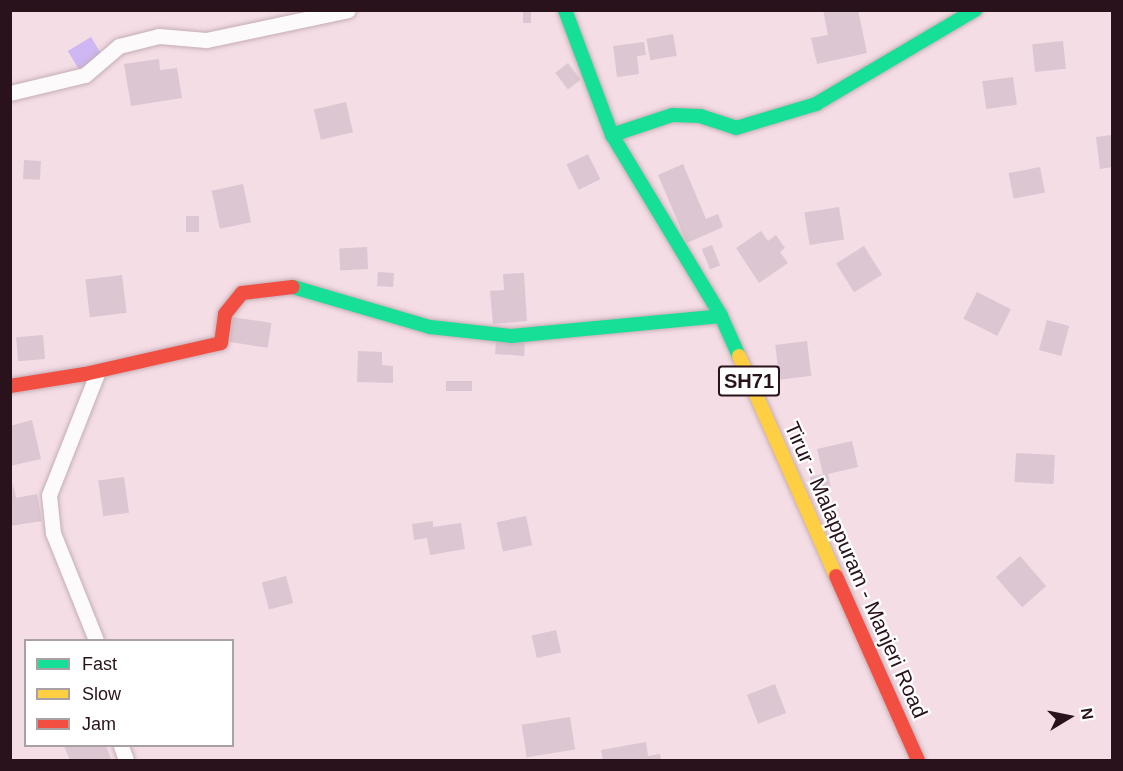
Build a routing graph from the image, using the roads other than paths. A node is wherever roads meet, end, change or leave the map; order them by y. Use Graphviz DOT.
graph roads {
  1 [pos="348,10"];
  2 [pos="565,10"];
  3 [pos="975,10"];
  4 [pos="10,93"];
  5 [pos="612,135"];
  6 [pos="721,316"];
  7 [pos="98,371"];
  8 [pos="10,386"];
  9 [pos="96,639"];
  10 [pos="918,760"];
  1 -- 4 [label="street"];
  2 -- 5 [label="street, Tirur - Malappuram - Manjeri Road / SH71"];
  3 -- 5 [label="street"];
  5 -- 6 [label="street, Tirur - Malappuram - Manjeri Road / SH71"];
  6 -- 7 [label="street"];
  6 -- 10 [label="street, Tirur - Malappuram - Manjeri Road / SH71"];
  7 -- 8 [label="street"];
  7 -- 9 [label="street"];
}
